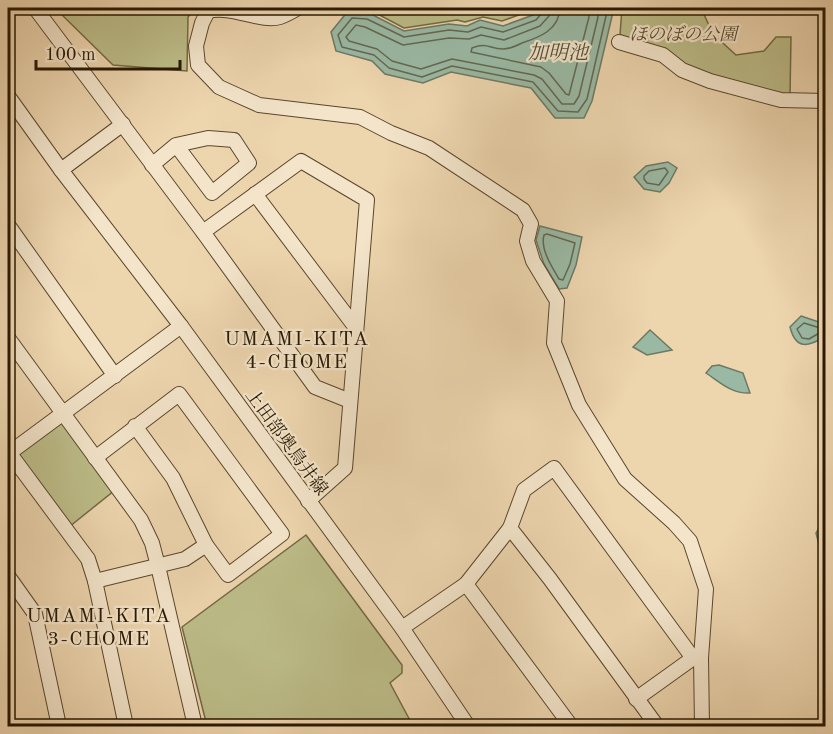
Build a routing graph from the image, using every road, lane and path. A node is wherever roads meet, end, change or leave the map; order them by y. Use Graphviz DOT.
graph roads {
  1 [pos="35,8"];
  2 [pos="298,8"];
  3 [pos="619,42"];
  4 [pos="8,96"];
  5 [pos="825,101"];
  6 [pos="123,124"];
  7 [pos="176,145"];
  8 [pos="152,165"];
  9 [pos="61,170"];
  10 [pos="255,194"];
  11 [pos="8,225"];
  12 [pos="203,232"];
  13 [pos="181,326"];
  14 [pos="356,328"];
  15 [pos="8,338"];
  16 [pos="115,376"];
  17 [pos="350,401"];
  18 [pos="63,415"];
  19 [pos="135,426"];
  20 [pos="8,453"];
  21 [pos="94,458"];
  22 [pos="308,501"];
  23 [pos="510,528"];
  24 [pos="206,545"];
  25 [pos="158,566"];
  26 [pos="8,576"];
  27 [pos="95,581"];
  28 [pos="466,584"];
  29 [pos="402,628"];
  30 [pos="699,657"];
  31 [pos="636,699"];
  32 [pos="59,726"];
  33 [pos="126,726"];
  34 [pos="195,726"];
  35 [pos="468,726"];
  36 [pos="571,726"];
  37 [pos="657,726"];
  38 [pos="702,726"];
  1 -- 6 [label="street"];
  2 -- 30 [label="street"];
  3 -- 5 [label="street"];
  4 -- 9 [label="street, 上田部奥鳥井線"];
  6 -- 8 [label="street"];
  6 -- 9 [label="street"];
  7 -- 7 [label="street"];
  7 -- 8 [label="street"];
  8 -- 12 [label="street"];
  9 -- 13 [label="street, 上田部奥鳥井線"];
  10 -- 12 [label="street"];
  10 -- 14 [label="street"];
  10 -- 14 [label="street"];
  11 -- 16 [label="street"];
  12 -- 17 [label="street"];
  13 -- 16 [label="street"];
  13 -- 22 [label="street, 上田部奥鳥井線"];
  14 -- 17 [label="street"];
  15 -- 18 [label="street"];
  16 -- 18 [label="street"];
  17 -- 22 [label="street"];
  18 -- 20 [label="street"];
  18 -- 21 [label="street"];
  19 -- 21 [label="street"];
  19 -- 24 [label="street"];
  19 -- 24 [label="street"];
  20 -- 27 [label="street"];
  21 -- 25 [label="street"];
  22 -- 29 [label="street, 上田部奥鳥井線"];
  23 -- 28 [label="street"];
  23 -- 30 [label="street"];
  23 -- 31 [label="street"];
  24 -- 25 [label="street"];
  25 -- 27 [label="street"];
  25 -- 34 [label="street"];
  26 -- 32 [label="street"];
  27 -- 33 [label="street"];
  28 -- 29 [label="street"];
  28 -- 36 [label="street"];
  29 -- 35 [label="street, 上田部奥鳥井線"];
  30 -- 31 [label="street"];
  30 -- 38 [label="street"];
  31 -- 37 [label="street"];
}
